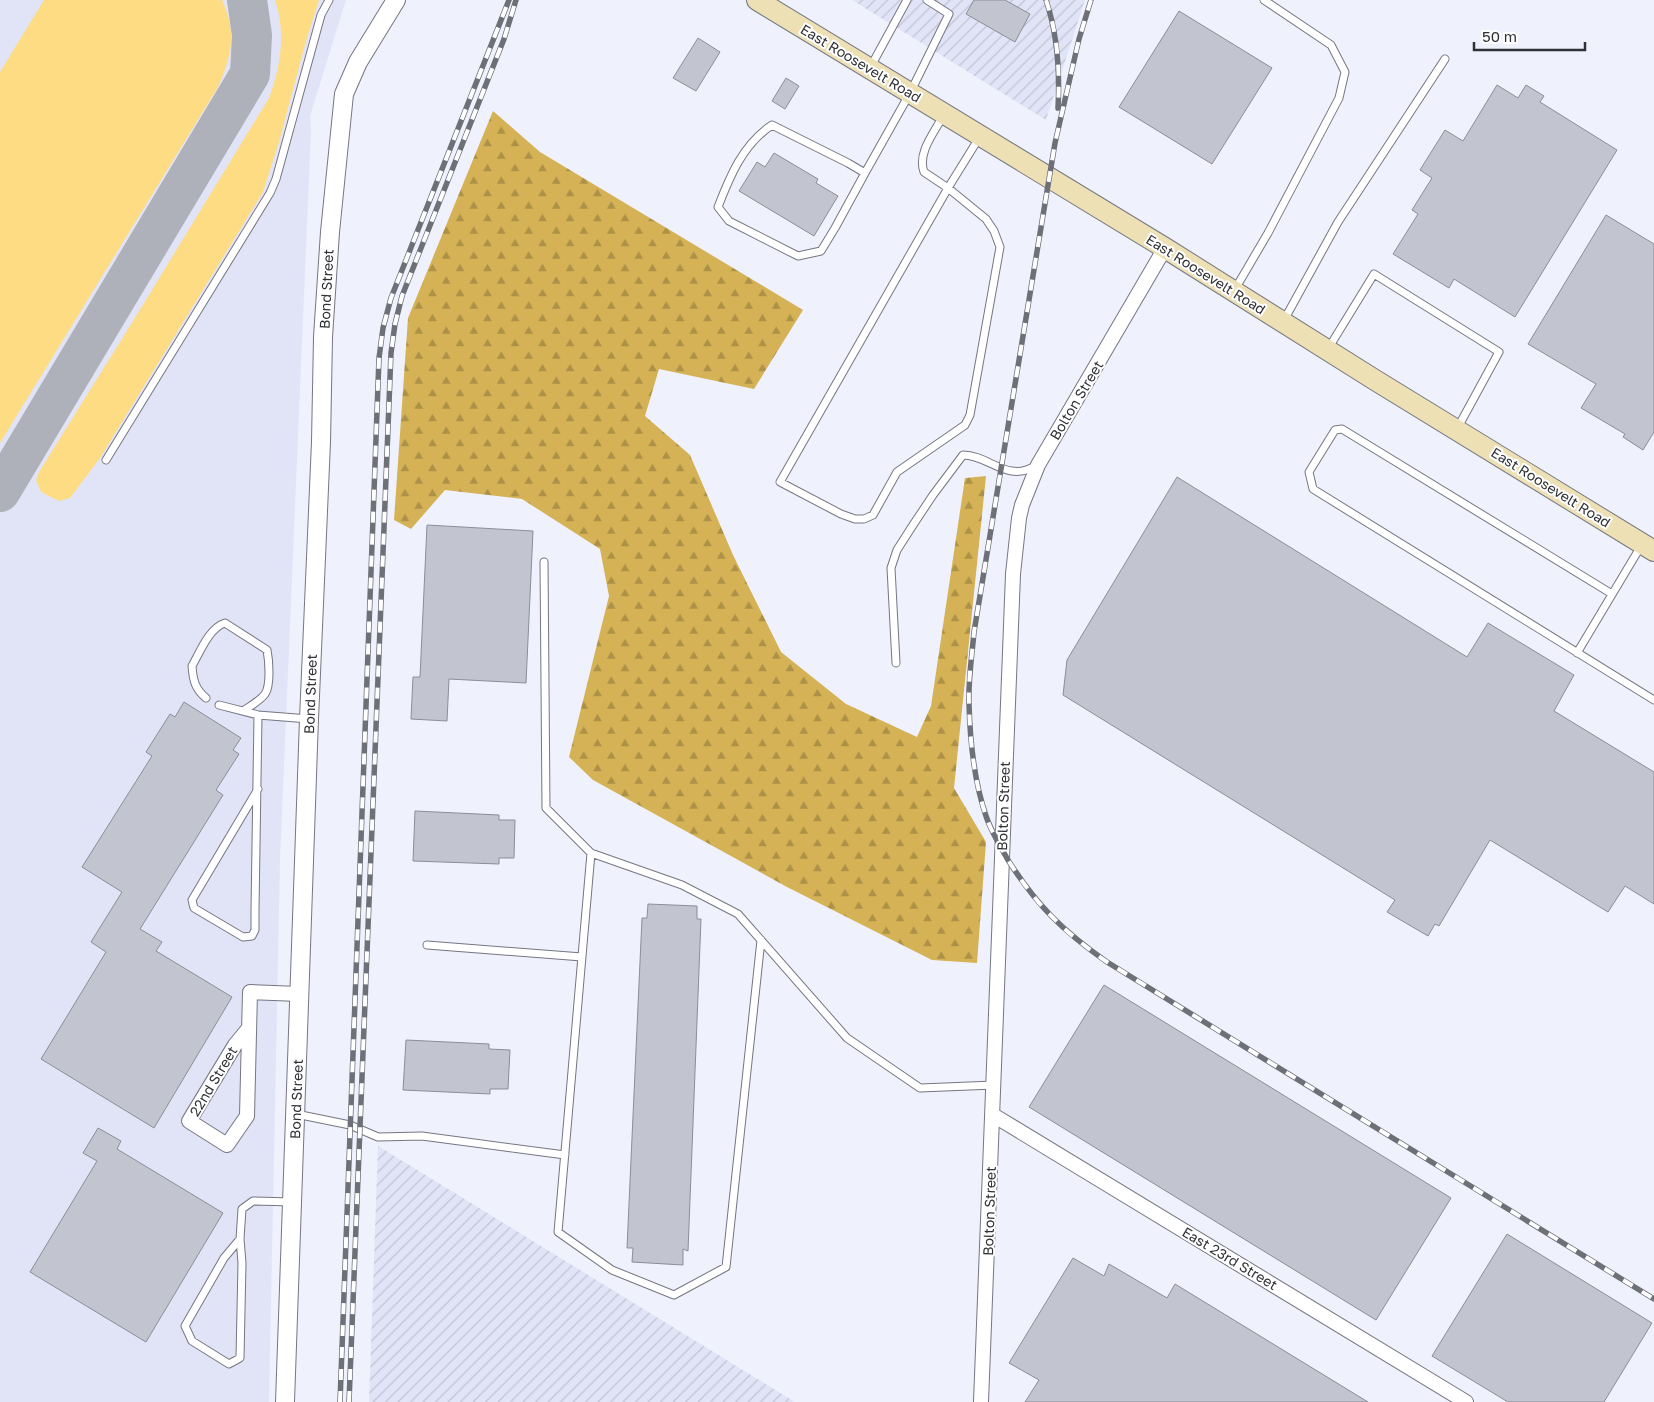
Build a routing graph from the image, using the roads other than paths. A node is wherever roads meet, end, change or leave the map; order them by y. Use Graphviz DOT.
graph roads {
  1 [pos="329,0"];
  2 [pos="396,0"];
  3 [pos="757,0"];
  4 [pos="907,0"];
  5 [pos="926,0"];
  6 [pos="1264,0"];
  7 [pos="1445,58"];
  8 [pos="870,68"];
  9 [pos="910,93"];
  10 [pos="944,114"];
  11 [pos="981,136"];
  12 [pos="864,173"];
  13 [pos="948,188"];
  14 [pos="1165,248"];
  15 [pos="1233,291"];
  16 [pos="1282,322"];
  17 [pos="1328,350"];
  18 [pos="1457,430"];
  19 [pos="106,460"];
  20 [pos="1038,465"];
  21 [pos="1650,546"];
  22 [pos="544,562"];
  23 [pos="1612,594"];
  24 [pos="1577,653"];
  25 [pos="896,663"];
  26 [pos="206,698"];
  27 [pos="1654,700"];
  28 [pos="219,705"];
  29 [pos="243,712"];
  30 [pos="258,715"];
  31 [pos="309,719"];
  32 [pos="258,789"];
  33 [pos="591,853"];
  34 [pos="761,940"];
  35 [pos="427,944"];
  36 [pos="582,958"];
  37 [pos="300,994"];
  38 [pos="249,1028"];
  39 [pos="994,1085"];
  40 [pos="296,1114"];
  41 [pos="993,1115"];
  42 [pos="565,1155"];
  43 [pos="293,1202"];
  44 [pos="240,1239"];
  45 [pos="285,1402"];
  46 [pos="981,1402"];
  47 [pos="1466,1402"];
  1 -- 19 [label="lane"];
  2 -- 31 [label="street, Bond Street"];
  3 -- 8 [label="main road, East Roosevelt Road"];
  4 -- 8 [label="lane"];
  5 -- 9 [label="lane"];
  6 -- 15 [label="lane"];
  7 -- 16 [label="lane"];
  8 -- 9 [label="main road, East Roosevelt Road"];
  9 -- 10 [label="main road, East Roosevelt Road"];
  9 -- 12 [label="lane"];
  10 -- 11 [label="main road, East Roosevelt Road"];
  10 -- 13 [label="lane"];
  11 -- 13 [label="lane"];
  11 -- 14 [label="main road, East Roosevelt Road"];
  12 -- 12 [label="lane"];
  13 -- 13 [label="lane"];
  14 -- 15 [label="main road, East Roosevelt Road"];
  14 -- 20 [label="street, Bolton Street"];
  15 -- 16 [label="main road, East Roosevelt Road"];
  16 -- 17 [label="main road, East Roosevelt Road"];
  17 -- 18 [label="main road, East Roosevelt Road"];
  17 -- 18 [label="lane"];
  18 -- 21 [label="main road, East Roosevelt Road"];
  20 -- 25 [label="lane"];
  20 -- 39 [label="street, Bolton Street"];
  21 -- 23 [label="lane"];
  22 -- 33 [label="lane"];
  23 -- 24 [label="lane"];
  23 -- 24 [label="lane"];
  24 -- 27 [label="lane"];
  26 -- 29 [label="lane"];
  28 -- 29 [label="lane"];
  29 -- 30 [label="lane"];
  30 -- 31 [label="lane"];
  30 -- 32 [label="lane"];
  31 -- 37 [label="street, Bond Street"];
  32 -- 32 [label="lane"];
  33 -- 34 [label="lane"];
  33 -- 36 [label="lane"];
  34 -- 39 [label="lane"];
  34 -- 42 [label="lane"];
  35 -- 36 [label="lane"];
  36 -- 42 [label="lane"];
  37 -- 38 [label="street, 22nd Street"];
  37 -- 40 [label="street, Bond Street"];
  38 -- 38 [label="street, 22nd Street"];
  39 -- 41 [label="street, Bolton Street"];
  40 -- 42 [label="lane"];
  40 -- 43 [label="street, Bond Street"];
  41 -- 46 [label="street, Bolton Street"];
  41 -- 47 [label="street, East 23rd Street"];
  43 -- 44 [label="lane"];
  43 -- 45 [label="street, Bond Street"];
  44 -- 44 [label="lane"];
}
